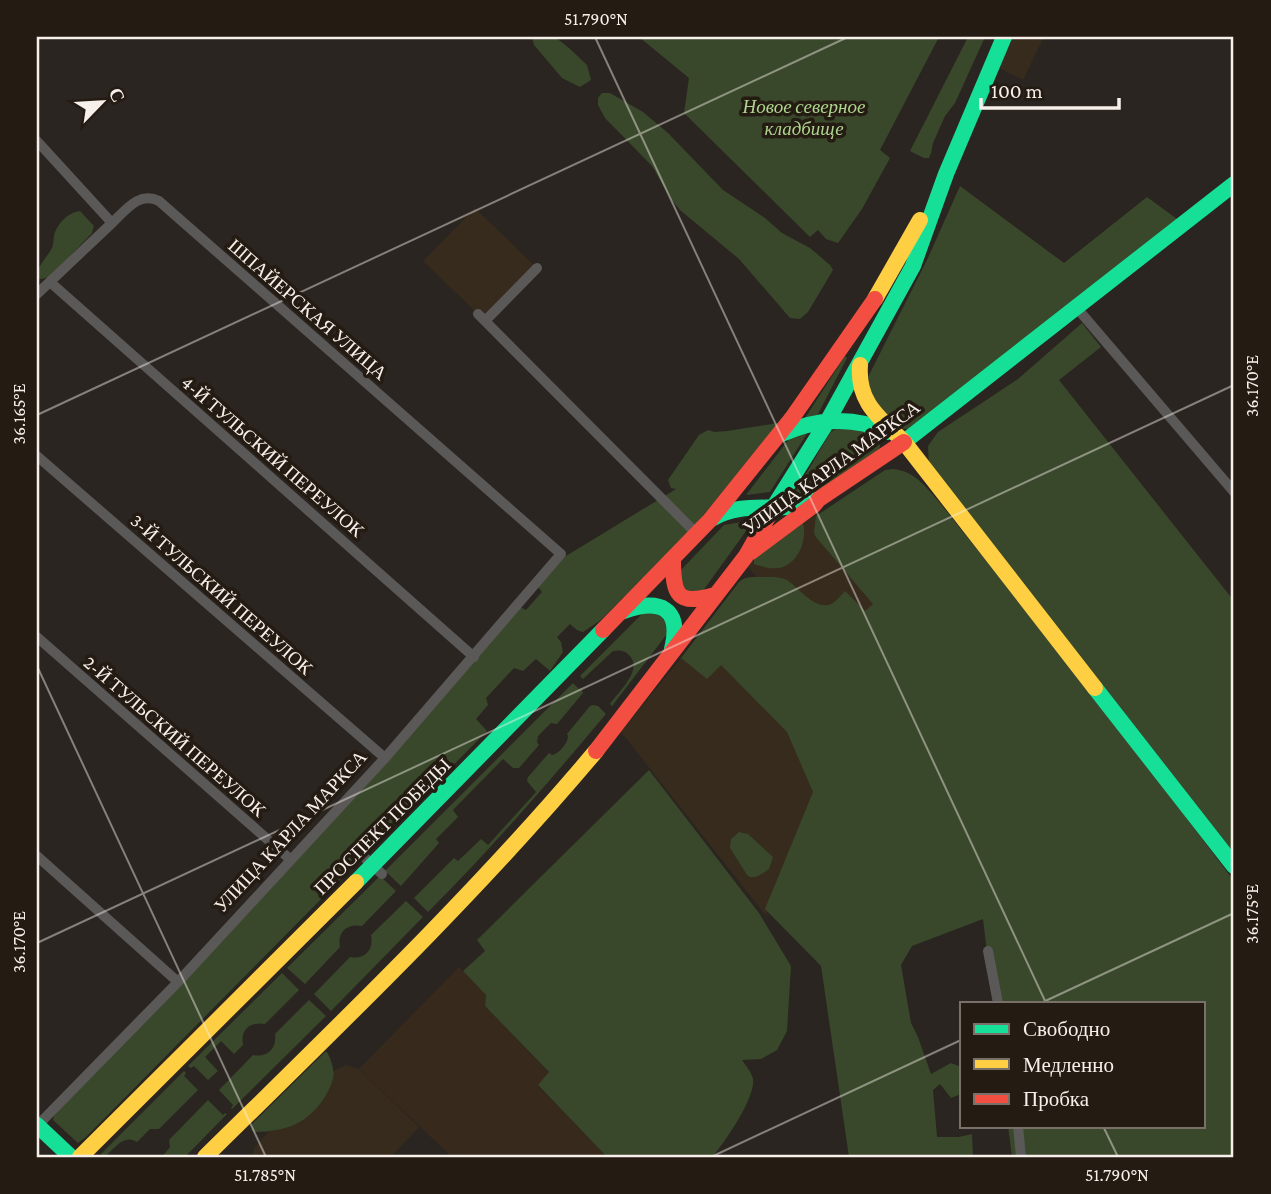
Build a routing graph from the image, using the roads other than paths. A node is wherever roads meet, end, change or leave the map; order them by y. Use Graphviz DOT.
graph roads {
  1 [pos="1004,37"];
  2 [pos="37,141"];
  3 [pos="946,174"];
  4 [pos="1234,184"];
  5 [pos="112,223"];
  6 [pos="537,268"];
  7 [pos="50,282"];
  8 [pos="37,294"];
  9 [pos="1076,307"];
  10 [pos="860,365"];
  11 [pos="827,422"];
  12 [pos="781,434"];
  13 [pos="904,442"];
  14 [pos="37,456"];
  15 [pos="1234,492"];
  16 [pos="818,499"];
  17 [pos="774,506"];
  18 [pos="710,520"];
  19 [pos="697,534"];
  20 [pos="561,554"];
  21 [pos="746,555"];
  22 [pos="673,559"];
  23 [pos="715,595"];
  24 [pos="619,613"];
  25 [pos="37,637"];
  26 [pos="670,656"];
  27 [pos="474,657"];
  28 [pos="385,758"];
  29 [pos="37,856"];
  30 [pos="291,860"];
  31 [pos="1234,866"];
  32 [pos="988,951"];
  33 [pos="178,982"];
  34 [pos="998,1002"];
  35 [pos="37,1125"];
  36 [pos="1018,1128"];
  37 [pos="71,1157"];
  38 [pos="79,1157"];
  39 [pos="205,1157"];
  40 [pos="1021,1157"];
  1 -- 3 [label="main road, УЛИЦА КАРЛА МАРКСА"];
  2 -- 5 [label="street"];
  3 -- 10 [label="main road, УЛИЦА КАРЛА МАРКСА"];
  3 -- 12 [label="main road, ПРОСПЕКТ ПОБЕДЫ"];
  4 -- 9 [label="main road, УЛИЦА КАРЛА МАРКСА"];
  5 -- 7 [label="street"];
  5 -- 20 [label="street, ШПАЙЕРСКАЯ УЛИЦА"];
  6 -- 19 [label="street"];
  7 -- 8 [label="street"];
  7 -- 27 [label="street, 4-Й ТУЛЬСКИЙ ПЕРЕУЛОК"];
  9 -- 13 [label="main road, УЛИЦА КАРЛА МАРКСА"];
  9 -- 15 [label="street"];
  10 -- 11 [label="main road, УЛИЦА КАРЛА МАРКСА"];
  10 -- 13 [label="main road"];
  11 -- 12 [label="main road"];
  11 -- 13 [label="main road"];
  11 -- 17 [label="main road, УЛИЦА КАРЛА МАРКСА"];
  12 -- 18 [label="main road, ПРОСПЕКТ ПОБЕДЫ"];
  13 -- 16 [label="main road, УЛИЦА КАРЛА МАРКСА"];
  13 -- 31 [label="main road"];
  14 -- 28 [label="street, 3-Й ТУЛЬСКИЙ ПЕРЕУЛОК"];
  16 -- 17 [label="main road"];
  16 -- 21 [label="main road, УЛИЦА КАРЛА МАРКСА"];
  17 -- 18 [label="main road"];
  17 -- 21 [label="main road, УЛИЦА КАРЛА МАРКСА"];
  18 -- 19 [label="main road, ПРОСПЕКТ ПОБЕДЫ"];
  19 -- 22 [label="main road, ПРОСПЕКТ ПОБЕДЫ"];
  20 -- 27 [label="street, УЛИЦА КАРЛА МАРКСА"];
  21 -- 23 [label="main road"];
  22 -- 23 [label="main road"];
  22 -- 24 [label="main road, ПРОСПЕКТ ПОБЕДЫ"];
  23 -- 26 [label="main road"];
  24 -- 26 [label="main road"];
  24 -- 38 [label="main road, ПРОСПЕКТ ПОБЕДЫ"];
  25 -- 30 [label="street, 2-Й ТУЛЬСКИЙ ПЕРЕУЛОК"];
  26 -- 39 [label="main road"];
  27 -- 28 [label="street, УЛИЦА КАРЛА МАРКСА"];
  28 -- 30 [label="street, УЛИЦА КАРЛА МАРКСА"];
  29 -- 33 [label="street"];
  30 -- 33 [label="street, УЛИЦА КАРЛА МАРКСА"];
  32 -- 34 [label="street"];
  33 -- 35 [label="street, УЛИЦА КАРЛА МАРКСА"];
  35 -- 37 [label="main road"];
  36 -- 40 [label="street"];
}
